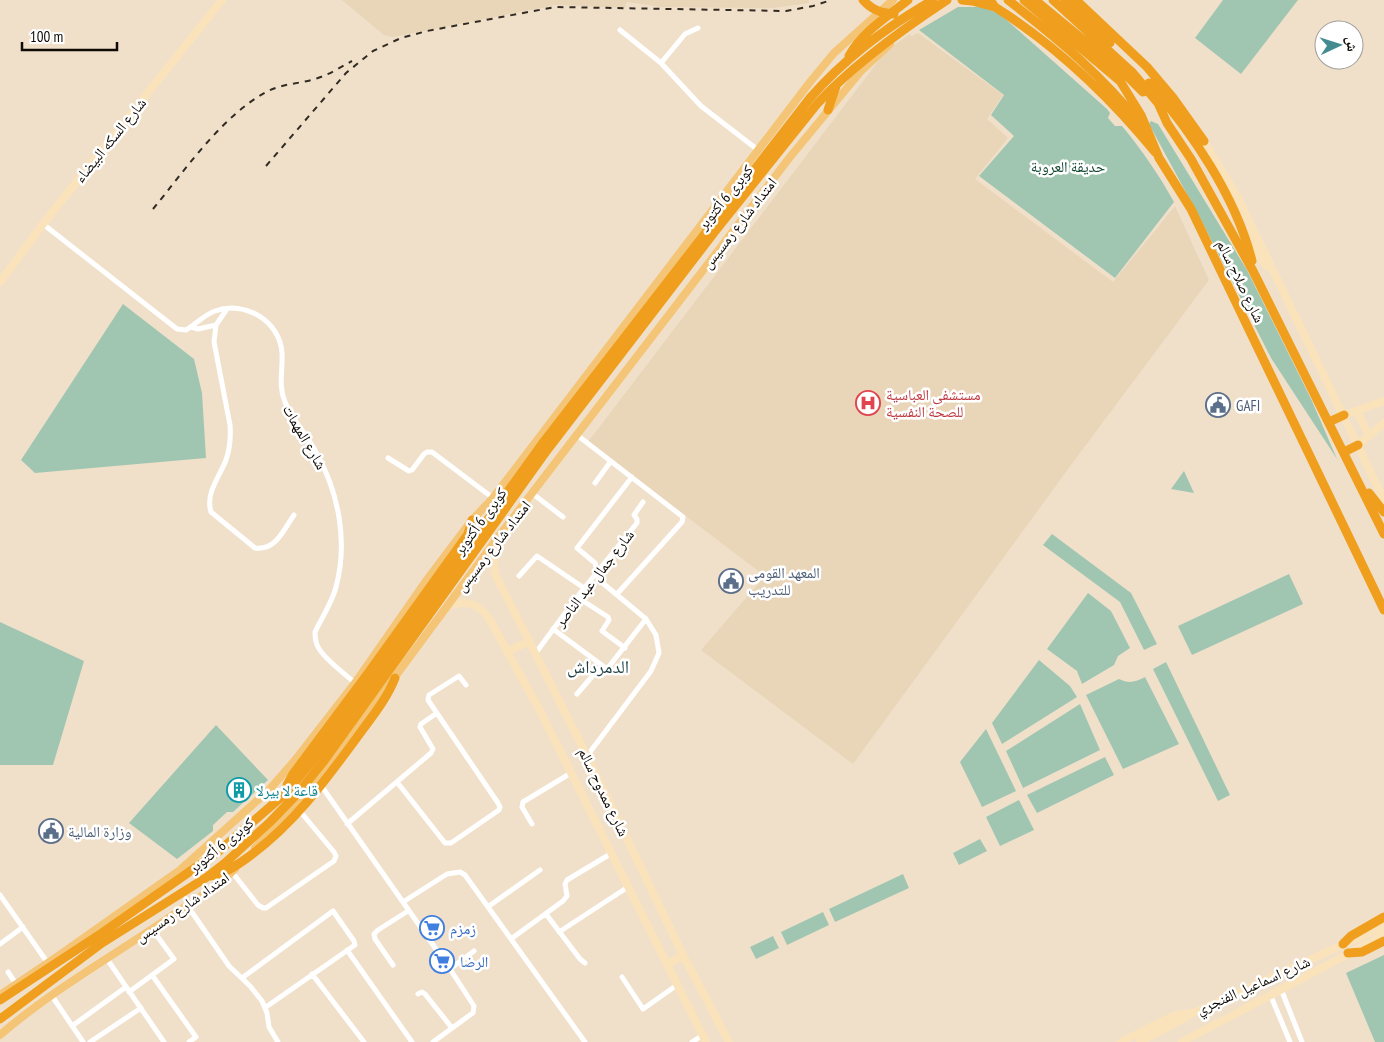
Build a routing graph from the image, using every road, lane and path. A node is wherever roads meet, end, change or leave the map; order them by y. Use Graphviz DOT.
graph roads {
  1 [pos="222,0"];
  2 [pos="863,0"];
  3 [pos="893,0"];
  4 [pos="908,0"];
  5 [pos="934,0"];
  6 [pos="940,0"];
  7 [pos="947,0"];
  8 [pos="962,0"];
  9 [pos="1009,0"];
  10 [pos="1024,0"];
  11 [pos="1035,0"];
  12 [pos="1053,0"];
  13 [pos="1064,0"];
  14 [pos="1076,0"];
  15 [pos="993,4"];
  16 [pos="1004,13"];
  17 [pos="909,14"];
  18 [pos="698,28"];
  19 [pos="620,30"];
  20 [pos="661,63"];
  21 [pos="828,110"];
  22 [pos="1162,112"];
  23 [pos="1153,140"];
  24 [pos="1204,141"];
  25 [pos="758,150"];
  26 [pos="1159,158"];
  27 [pos="732,185"];
  28 [pos="754,204"];
  29 [pos="1235,213"];
  30 [pos="43,224"];
  31 [pos="1254,271"];
  32 [pos="1279,281"];
  33 [pos="0,282"];
  34 [pos="640,305"];
  35 [pos="226,309"];
  36 [pos="216,325"];
  37 [pos="191,327"];
  38 [pos="658,328"];
  39 [pos="1384,401"];
  40 [pos="1357,411"];
  41 [pos="1344,415"];
  42 [pos="1330,422"];
  43 [pos="1384,423"];
  44 [pos="577,435"];
  45 [pos="1369,436"];
  46 [pos="1358,445"];
  47 [pos="1344,452"];
  48 [pos="388,458"];
  49 [pos="611,461"];
  50 [pos="632,477"];
  51 [pos="1358,479"];
  52 [pos="595,483"];
  53 [pos="533,494"];
  54 [pos="493,498"];
  55 [pos="1384,500"];
  56 [pos="643,502"];
  57 [pos="1384,512"];
  58 [pos="294,515"];
  59 [pos="563,517"];
  60 [pos="472,520"];
  61 [pos="1384,534"];
  62 [pos="496,540"];
  63 [pos="596,573"];
  64 [pos="519,576"];
  65 [pos="584,588"];
  66 [pos="617,594"];
  67 [pos="577,597"];
  68 [pos="447,606"];
  69 [pos="1384,610"];
  70 [pos="646,619"];
  71 [pos="554,629"];
  72 [pos="528,642"];
  73 [pos="625,648"];
  74 [pos="507,652"];
  75 [pos="535,654"];
  76 [pos="602,666"];
  77 [pos="395,678"];
  78 [pos="355,683"];
  79 [pos="466,685"];
  80 [pos="577,694"];
  81 [pos="437,713"];
  82 [pos="587,756"];
  83 [pos="571,773"];
  84 [pos="318,781"];
  85 [pos="397,782"];
  86 [pos="286,793"];
  87 [pos="296,806"];
  88 [pos="347,824"];
  89 [pos="532,824"];
  90 [pos="612,854"];
  91 [pos="540,870"];
  92 [pos="232,872"];
  93 [pos="207,877"];
  94 [pos="628,887"];
  95 [pos="0,895"];
  96 [pos="403,902"];
  97 [pos="187,905"];
  98 [pos="489,906"];
  99 [pos="408,911"];
  100 [pos="546,914"];
  101 [pos="1384,917"];
  102 [pos="1384,926"];
  103 [pos="23,927"];
  104 [pos="152,929"];
  105 [pos="559,932"];
  106 [pos="1384,935"];
  107 [pos="511,939"];
  108 [pos="1384,941"];
  109 [pos="0,944"];
  110 [pos="1343,944"];
  111 [pos="347,950"];
  112 [pos="474,951"];
  113 [pos="1348,953"];
  114 [pos="683,955"];
  115 [pos="107,959"];
  116 [pos="48,962"];
  117 [pos="585,963"];
  118 [pos="393,965"];
  119 [pos="667,965"];
  120 [pos="450,969"];
  121 [pos="8,972"];
  122 [pos="312,974"];
  123 [pos="152,975"];
  124 [pos="242,978"];
  125 [pos="622,978"];
  126 [pos="16,984"];
  127 [pos="677,985"];
  128 [pos="128,989"];
  129 [pos="1281,989"];
  130 [pos="418,994"];
  131 [pos="1270,994"];
  132 [pos="0,995"];
  133 [pos="52,996"];
  134 [pos="0,1000"];
  135 [pos="266,1007"];
  136 [pos="141,1008"];
  137 [pos="1196,1012"];
  138 [pos="2,1018"];
  139 [pos="17,1020"];
  140 [pos="72,1026"];
  141 [pos="452,1028"];
  142 [pos="0,1035"];
  143 [pos="704,1039"];
  144 [pos="84,1042"];
  145 [pos="90,1042"];
  146 [pos="164,1042"];
  147 [pos="189,1042"];
  148 [pos="278,1042"];
  149 [pos="364,1042"];
  150 [pos="412,1042"];
  151 [pos="433,1042"];
  152 [pos="585,1042"];
  153 [pos="692,1042"];
  154 [pos="728,1042"];
  155 [pos="1121,1042"];
  156 [pos="1140,1042"];
  157 [pos="1182,1042"];
  158 [pos="1290,1042"];
  159 [pos="1302,1042"];
  1 -- 30 [label="main road, شارع السكه البيضاء"];
  2 -- 17 [label="highway"];
  3 -- 25 [label="main road, امتداد شارع رمسيس"];
  4 -- 21 [label="highway"];
  5 -- 6 [label="highway"];
  5 -- 17 [label="highway, كوبرى 6 أكتوبر"];
  5 -- 21 [label="main road, امتداد شارع رمسيس"];
  7 -- 93 [label="highway, كوبرى 6 أكتوبر"];
  8 -- 15 [label="highway"];
  9 -- 16 [label="highway"];
  9 -- 23 [label="highway"];
  10 -- 23 [label="highway, شارع صلاح سالم"];
  11 -- 22 [label="highway, شارع صلاح سالم"];
  12 -- 22 [label="highway"];
  13 -- 29 [label="highway"];
  14 -- 24 [label="highway"];
  15 -- 16 [label="highway"];
  16 -- 26 [label="highway"];
  17 -- 86 [label="highway, كوبرى 6 أكتوبر"];
  18 -- 20 [label="street"];
  19 -- 20 [label="street"];
  20 -- 25 [label="street"];
  21 -- 28 [label="main road, امتداد شارع رمسيس"];
  22 -- 31 [label="highway, شارع صلاح سالم"];
  23 -- 26 [label="highway, شارع صلاح سالم"];
  24 -- 32 [label="main road"];
  25 -- 27 [label="main road, امتداد شارع رمسيس"];
  26 -- 69 [label="highway, شارع صلاح سالم"];
  27 -- 28 [label="main road"];
  27 -- 34 [label="main road, امتداد شارع رمسيس"];
  28 -- 38 [label="main road, امتداد شارع رمسيس"];
  29 -- 31 [label="highway"];
  29 -- 32 [label="main road"];
  30 -- 33 [label="main road, شارع السكه البيضاء"];
  30 -- 37 [label="street"];
  31 -- 42 [label="highway, شارع صلاح سالم"];
  32 -- 41 [label="main road"];
  34 -- 38 [label="main road"];
  34 -- 54 [label="main road, امتداد شارع رمسيس"];
  35 -- 36 [label="street"];
  35 -- 37 [label="street, شارع المهمات"];
  35 -- 78 [label="street, شارع المهمات"];
  36 -- 37 [label="street"];
  36 -- 58 [label="street"];
  38 -- 44 [label="main road, امتداد شارع رمسيس"];
  39 -- 40 [label="main road"];
  40 -- 41 [label="main road"];
  40 -- 45 [label="main road"];
  41 -- 42 [label="highway"];
  41 -- 46 [label="main road"];
  42 -- 47 [label="highway, شارع صلاح سالم"];
  43 -- 45 [label="main road"];
  44 -- 49 [label="street"];
  44 -- 53 [label="main road, امتداد شارع رمسيس"];
  45 -- 46 [label="main road"];
  46 -- 47 [label="highway"];
  46 -- 55 [label="main road"];
  47 -- 51 [label="highway, شارع صلاح سالم"];
  48 -- 54 [label="street"];
  49 -- 50 [label="street"];
  49 -- 52 [label="street"];
  50 -- 63 [label="street"];
  50 -- 66 [label="street"];
  51 -- 57 [label="highway"];
  51 -- 61 [label="highway, شارع صلاح سالم"];
  53 -- 59 [label="street"];
  53 -- 62 [label="main road, امتداد شارع رمسيس"];
  54 -- 60 [label="main road, امتداد شارع رمسيس"];
  56 -- 63 [label="street, شارع جمال عبد الناصر"];
  60 -- 78 [label="main road, امتداد شارع رمسيس"];
  60 -- 86 [label="highway"];
  62 -- 68 [label="main road, امتداد شارع رمسيس"];
  62 -- 72 [label="main road, شارع ممدوح سالم"];
  63 -- 65 [label="street, شارع جمال عبد الناصر"];
  63 -- 66 [label="street"];
  64 -- 65 [label="street"];
  65 -- 67 [label="street, شارع جمال عبد الناصر"];
  66 -- 70 [label="street"];
  67 -- 71 [label="street, شارع جمال عبد الناصر"];
  67 -- 73 [label="street"];
  68 -- 74 [label="main road, شارع ممدوح سالم"];
  68 -- 77 [label="main road, امتداد شارع رمسيس"];
  70 -- 73 [label="street"];
  70 -- 82 [label="street"];
  71 -- 75 [label="street, شارع جمال عبد الناصر"];
  71 -- 76 [label="street"];
  72 -- 74 [label="main road"];
  72 -- 75 [label="main road, شارع ممدوح سالم"];
  73 -- 76 [label="street"];
  74 -- 83 [label="main road, شارع ممدوح سالم"];
  75 -- 82 [label="main road, شارع ممدوح سالم"];
  76 -- 80 [label="street"];
  77 -- 84 [label="main road, امتداد شارع رمسيس"];
  77 -- 93 [label="highway"];
  78 -- 116 [label="main road, امتداد شارع رمسيس"];
  79 -- 81 [label="street"];
  81 -- 85 [label="street"];
  81 -- 85 [label="street"];
  82 -- 114 [label="main road, شارع ممدوح سالم"];
  83 -- 89 [label="street"];
  83 -- 90 [label="main road, شارع ممدوح سالم"];
  84 -- 87 [label="main road, امتداد شارع رمسيس"];
  84 -- 88 [label="street"];
  85 -- 88 [label="street"];
  86 -- 134 [label="highway, كوبرى 6 أكتوبر"];
  87 -- 92 [label="main road, امتداد شارع رمسيس"];
  87 -- 92 [label="street"];
  88 -- 96 [label="street"];
  90 -- 94 [label="main road, شارع ممدوح سالم"];
  90 -- 100 [label="street"];
  91 -- 98 [label="street"];
  92 -- 97 [label="main road, امتداد شارع رمسيس"];
  93 -- 138 [label="highway, كوبرى 6 أكتوبر"];
  94 -- 105 [label="street"];
  94 -- 119 [label="main road, شارع ممدوح سالم"];
  95 -- 103 [label="street"];
  96 -- 98 [label="street"];
  96 -- 99 [label="street"];
  97 -- 104 [label="main road, امتداد شارع رمسيس"];
  97 -- 124 [label="street"];
  98 -- 107 [label="street"];
  99 -- 118 [label="street"];
  99 -- 120 [label="street"];
  100 -- 105 [label="street"];
  100 -- 107 [label="street"];
  101 -- 110 [label="highway"];
  102 -- 110 [label="main road, شارع اسماعيل الفنجري"];
  103 -- 109 [label="street"];
  103 -- 116 [label="street"];
  104 -- 115 [label="main road, امتداد شارع رمسيس"];
  104 -- 123 [label="street"];
  105 -- 117 [label="street"];
  106 -- 113 [label="main road, شارع اسماعيل الفنجري"];
  107 -- 152 [label="street"];
  108 -- 113 [label="highway"];
  110 -- 137 [label="main road, شارع اسماعيل الفنجري"];
  111 -- 122 [label="street"];
  111 -- 124 [label="street"];
  111 -- 150 [label="street"];
  112 -- 120 [label="street"];
  113 -- 129 [label="main road, شارع اسماعيل الفنجري"];
  114 -- 119 [label="main road"];
  114 -- 154 [label="main road, شارع ممدوح سالم"];
  115 -- 128 [label="street"];
  115 -- 133 [label="main road, امتداد شارع رمسيس"];
  116 -- 126 [label="main road, امتداد شارع رمسيس"];
  119 -- 127 [label="main road, شارع ممدوح سالم"];
  120 -- 141 [label="street"];
  121 -- 126 [label="street"];
  122 -- 135 [label="street"];
  122 -- 149 [label="street"];
  123 -- 128 [label="street"];
  123 -- 147 [label="street"];
  124 -- 135 [label="street"];
  125 -- 127 [label="street"];
  126 -- 132 [label="main road, امتداد شارع رمسيس"];
  127 -- 143 [label="main road, شارع ممدوح سالم"];
  128 -- 136 [label="street"];
  128 -- 140 [label="street"];
  129 -- 131 [label="main road, شارع اسماعيل الفنجري"];
  129 -- 159 [label="street"];
  130 -- 141 [label="street"];
  131 -- 157 [label="main road, شارع اسماعيل الفنجري"];
  131 -- 158 [label="street"];
  133 -- 139 [label="main road, امتداد شارع رمسيس"];
  133 -- 140 [label="street"];
  134 -- 139 [label="main road"];
  135 -- 148 [label="street"];
  136 -- 145 [label="street"];
  136 -- 146 [label="street"];
  137 -- 155 [label="main road, شارع اسماعيل الفنجري"];
  137 -- 156 [label="main road"];
  139 -- 142 [label="main road, امتداد شارع رمسيس"];
  140 -- 144 [label="street"];
  141 -- 151 [label="street"];
  143 -- 153 [label="street"];
}
